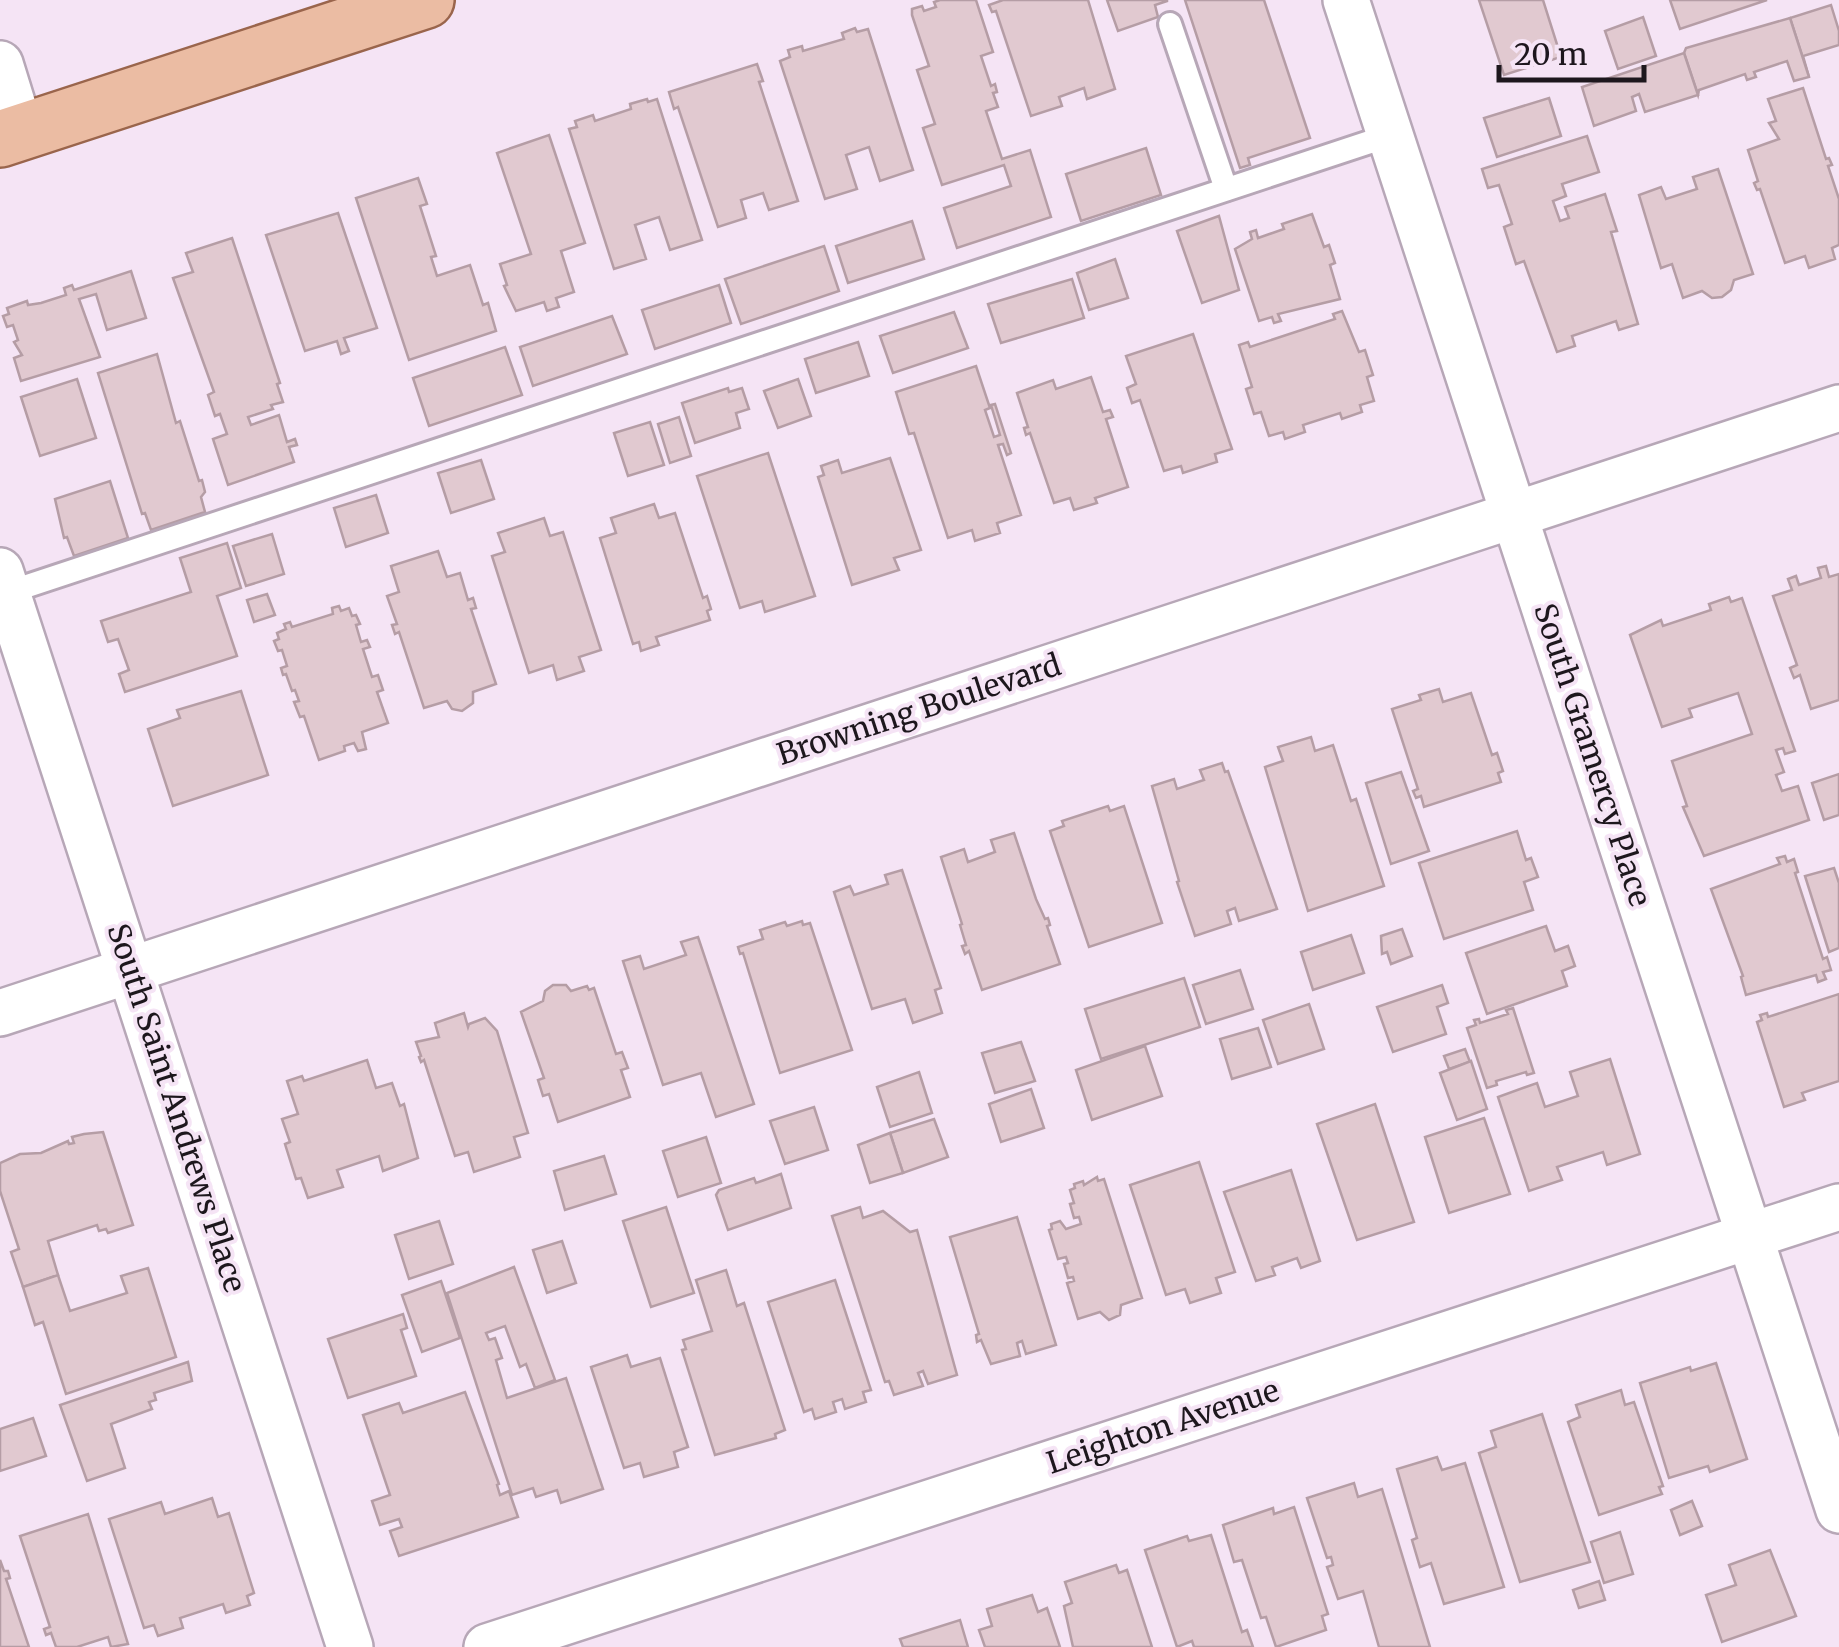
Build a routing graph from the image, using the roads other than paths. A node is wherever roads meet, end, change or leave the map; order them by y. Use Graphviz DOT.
graph roads {
  1 [pos="426,0"];
  2 [pos="1346,0"];
  3 [pos="1170,24"];
  4 [pos="0,64"];
  5 [pos="1391,135"];
  6 [pos="10,136"];
  7 [pos="1226,189"];
  8 [pos="1839,408"];
  9 [pos="1514,515"];
  10 [pos="2,586"];
  11 [pos="132,968"];
  12 [pos="0,1013"];
  13 [pos="1839,1207"];
  14 [pos="1749,1236"];
  15 [pos="1839,1510"];
  16 [pos="350,1647"];
  17 [pos="487,1647"];
  1 -- 6 [label="main road"];
  2 -- 5 [label="street, South Gramercy Place"];
  3 -- 7 [label="lane"];
  4 -- 6 [label="street"];
  5 -- 7 [label="lane"];
  5 -- 9 [label="street, South Gramercy Place"];
  7 -- 10 [label="lane"];
  8 -- 9 [label="street, Browning Boulevard"];
  9 -- 11 [label="street, Browning Boulevard"];
  9 -- 14 [label="street, South Gramercy Place"];
  10 -- 11 [label="street, South Saint Andrews Place"];
  11 -- 12 [label="street, Browning Boulevard"];
  11 -- 16 [label="street, South Saint Andrews Place"];
  13 -- 14 [label="street, Leighton Avenue"];
  14 -- 15 [label="street, South Gramercy Place"];
  14 -- 17 [label="street, Leighton Avenue"];
}
